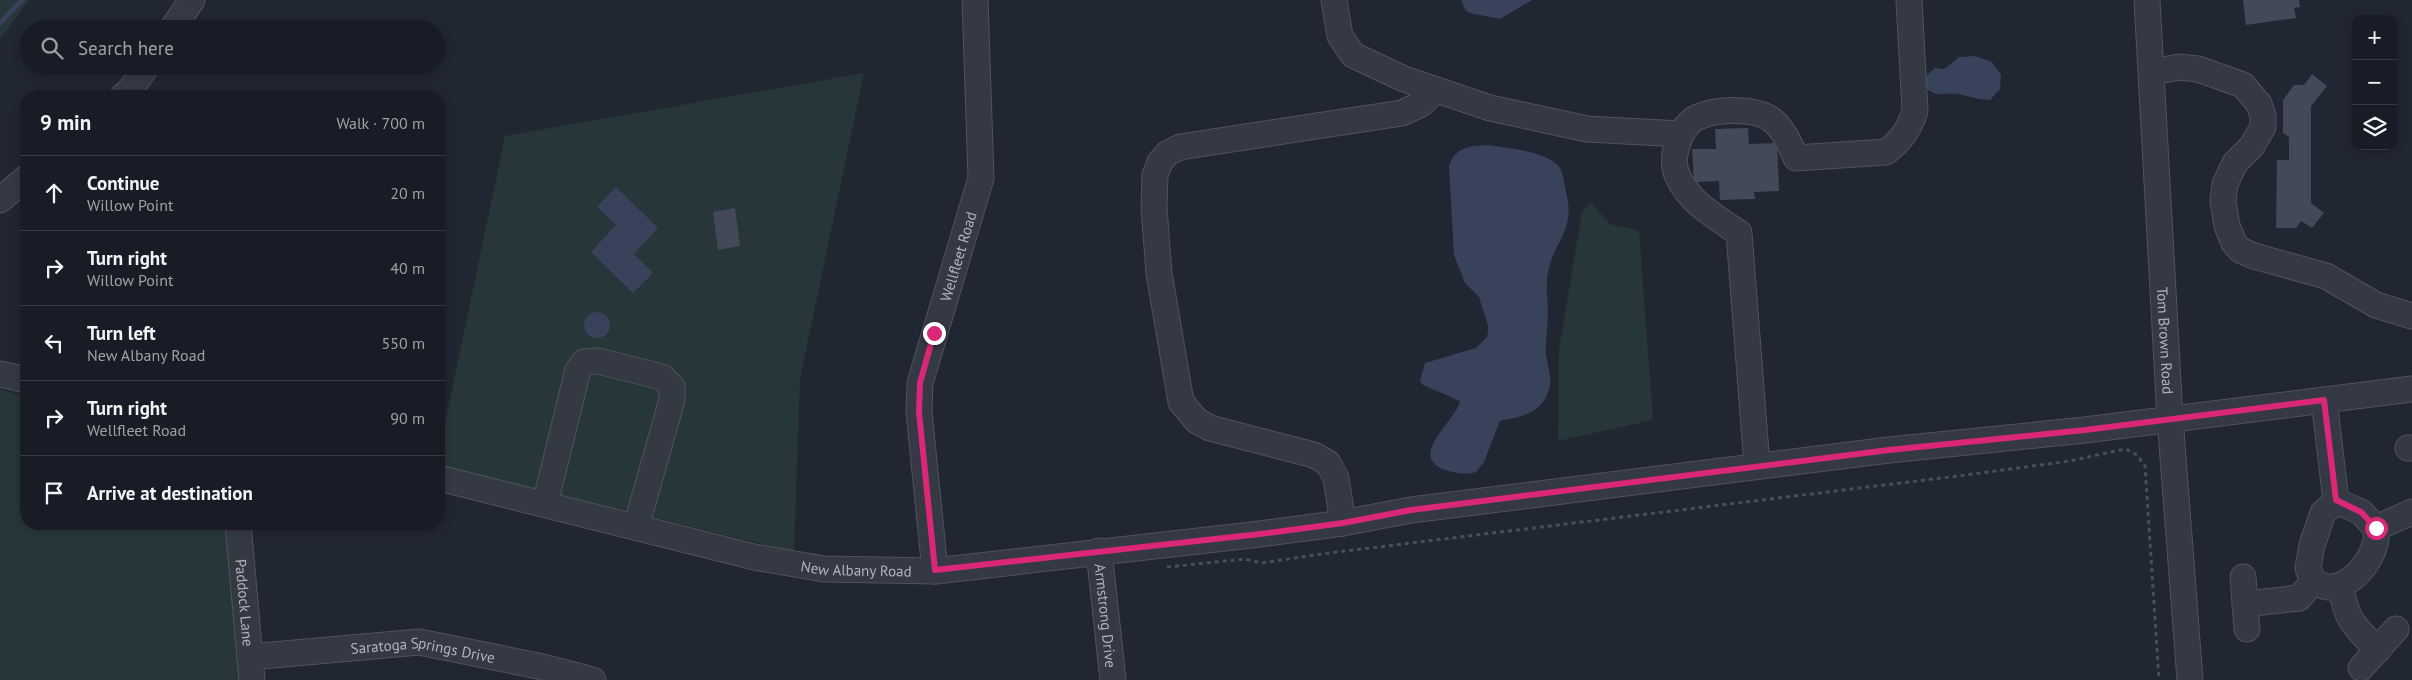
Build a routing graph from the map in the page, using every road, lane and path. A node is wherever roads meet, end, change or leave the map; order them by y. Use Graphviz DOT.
graph roads {
  1 [pos="192,0"];
  2 [pos="974,0"];
  3 [pos="1334,0"];
  4 [pos="1910,0"];
  5 [pos="2147,0"];
  6 [pos="178,20"];
  7 [pos="2152,72"];
  8 [pos="142,75"];
  9 [pos="132,90"];
  10 [pos="1435,91"];
  11 [pos="1681,134"];
  12 [pos="20,183"];
  13 [pos="0,200"];
  14 [pos="2412,316"];
  15 [pos="0,374"];
  16 [pos="20,379"];
  17 [pos="2412,389"];
  18 [pos="2324,400"];
  19 [pos="2170,418"];
  20 [pos="1756,466"];
  21 [pos="445,479"];
  22 [pos="2336,500"];
  23 [pos="545,504"];
  24 [pos="2412,512"];
  25 [pos="1343,523"];
  26 [pos="636,527"];
  27 [pos="2376,528"];
  28 [pos="239,530"];
  29 [pos="1099,551"];
  30 [pos="1157,568"];
  31 [pos="935,570"];
  32 [pos="2244,577"];
  33 [pos="2314,582"];
  34 [pos="2341,585"];
  35 [pos="2245,604"];
  36 [pos="2248,629"];
  37 [pos="2396,630"];
  38 [pos="2378,650"];
  39 [pos="2361,668"];
  40 [pos="251,669"];
  41 [pos="541,674"];
  42 [pos="593,680"];
  43 [pos="1113,680"];
  44 [pos="2159,680"];
  45 [pos="2190,680"];
  1 -- 6 [label="street"];
  2 -- 31 [label="street, Wellfleet Road"];
  3 -- 10 [label="street"];
  4 -- 11 [label="street"];
  5 -- 7 [label="street, Tom Brown Road"];
  7 -- 14 [label="street"];
  7 -- 19 [label="street, Tom Brown Road"];
  8 -- 9 [label="street"];
  10 -- 11 [label="street"];
  10 -- 25 [label="street"];
  11 -- 20 [label="street"];
  12 -- 13 [label="street"];
  15 -- 16 [label="street"];
  17 -- 18 [label="street, New Albany Road"];
  18 -- 19 [label="street, New Albany Road"];
  18 -- 22 [label="street"];
  19 -- 20 [label="street, New Albany Road"];
  19 -- 45 [label="street, Tom Brown Road"];
  20 -- 25 [label="street, New Albany Road"];
  21 -- 23 [label="street, New Albany Road"];
  22 -- 27 [label="street"];
  22 -- 33 [label="street"];
  23 -- 26 [label="street, New Albany Road"];
  23 -- 26 [label="street"];
  24 -- 27 [label="street"];
  25 -- 29 [label="street, New Albany Road"];
  26 -- 31 [label="street, New Albany Road"];
  27 -- 34 [label="street"];
  28 -- 40 [label="street, Paddock Lane"];
  29 -- 31 [label="street, New Albany Road"];
  29 -- 43 [label="street, Armstrong Drive"];
  30 -- 44 [label="path"];
  32 -- 35 [label="street"];
  33 -- 34 [label="street"];
  33 -- 35 [label="street"];
  34 -- 38 [label="street"];
  35 -- 36 [label="street"];
  37 -- 38 [label="street"];
  38 -- 39 [label="street"];
  40 -- 41 [label="street, Saratoga Springs Drive"];
  41 -- 42 [label="street, Saratoga Springs Drive"];
}
